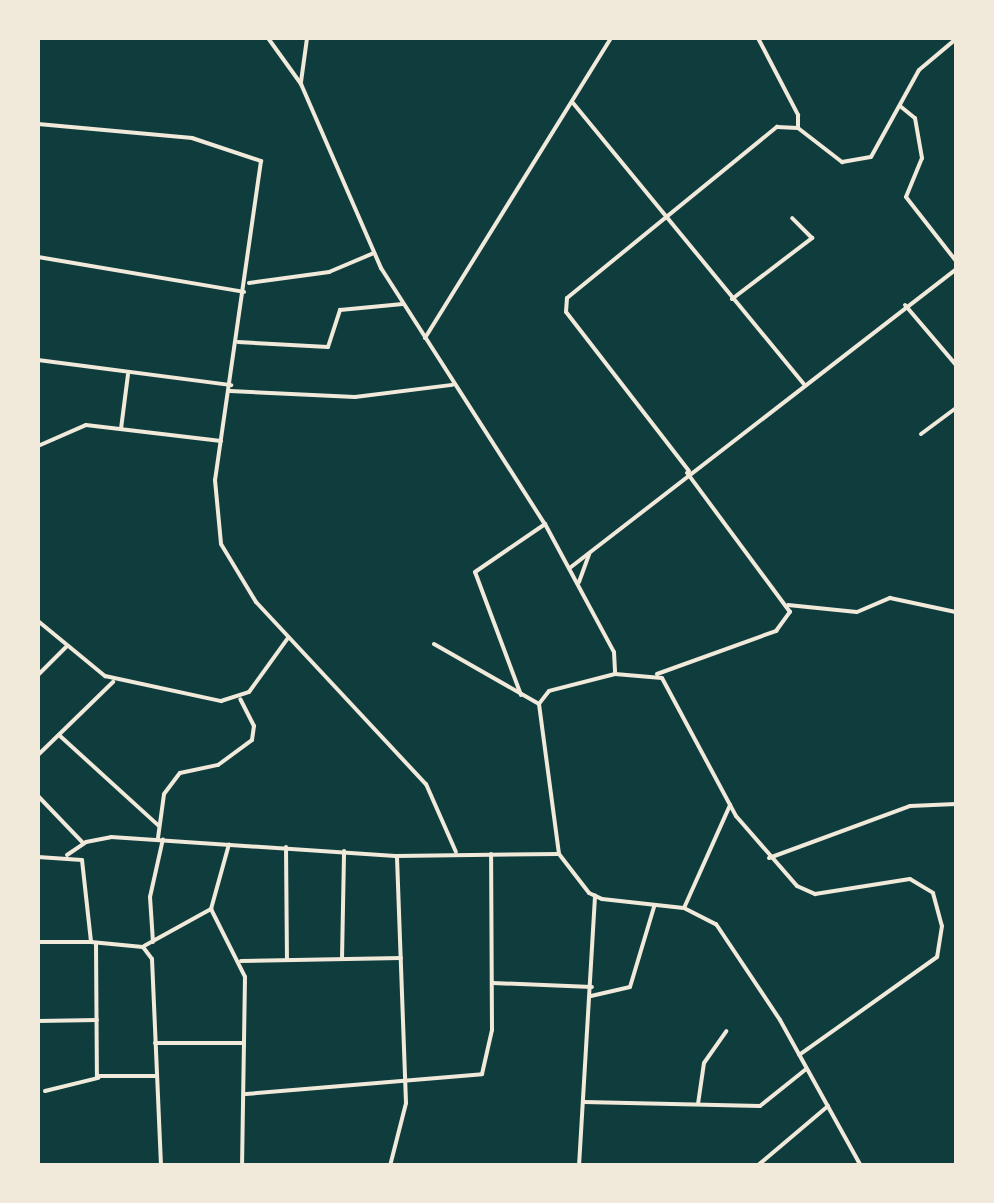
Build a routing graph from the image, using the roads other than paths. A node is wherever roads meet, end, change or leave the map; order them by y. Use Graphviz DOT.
graph roads {
  1 [pos="268,38"];
  2 [pos="307,38"];
  3 [pos="611,38"];
  4 [pos="758,38"];
  5 [pos="956,39"];
  6 [pos="301,84"];
  7 [pos="573,103"];
  8 [pos="900,106"];
  9 [pos="38,124"];
  10 [pos="798,128"];
  11 [pos="792,218"];
  12 [pos="666,220"];
  13 [pos="374,253"];
  14 [pos="38,256"];
  15 [pos="956,261"];
  16 [pos="956,269"];
  17 [pos="247,284"];
  18 [pos="244,292"];
  19 [pos="732,299"];
  20 [pos="404,304"];
  21 [pos="905,306"];
  22 [pos="424,338"];
  23 [pos="238,342"];
  24 [pos="38,360"];
  25 [pos="956,365"];
  26 [pos="128,373"];
  27 [pos="804,384"];
  28 [pos="452,385"];
  29 [pos="231,388"];
  30 [pos="956,408"];
  31 [pos="121,429"];
  32 [pos="921,434"];
  33 [pos="221,441"];
  34 [pos="38,446"];
  35 [pos="688,472"];
  36 [pos="545,524"];
  37 [pos="589,554"];
  38 [pos="571,568"];
  39 [pos="579,582"];
  40 [pos="788,605"];
  41 [pos="956,612"];
  42 [pos="38,621"];
  43 [pos="288,638"];
  44 [pos="434,644"];
  45 [pos="66,647"];
  46 [pos="38,674"];
  47 [pos="615,674"];
  48 [pos="656,675"];
  49 [pos="115,681"];
  50 [pos="522,695"];
  51 [pos="240,699"];
  52 [pos="539,704"];
  53 [pos="59,735"];
  54 [pos="38,755"];
  55 [pos="38,796"];
  56 [pos="956,804"];
  57 [pos="730,805"];
  58 [pos="159,826"];
  59 [pos="160,838"];
  60 [pos="84,843"];
  61 [pos="229,844"];
  62 [pos="286,846"];
  63 [pos="344,851"];
  64 [pos="456,852"];
  65 [pos="491,854"];
  66 [pos="558,854"];
  67 [pos="67,856"];
  68 [pos="397,856"];
  69 [pos="38,857"];
  70 [pos="770,858"];
  71 [pos="594,896"];
  72 [pos="656,905"];
  73 [pos="684,908"];
  74 [pos="211,909"];
  75 [pos="38,942"];
  76 [pos="153,942"];
  77 [pos="93,943"];
  78 [pos="143,947"];
  79 [pos="401,958"];
  80 [pos="287,959"];
  81 [pos="342,959"];
  82 [pos="240,961"];
  83 [pos="492,983"];
  84 [pos="592,987"];
  85 [pos="591,996"];
  86 [pos="97,1020"];
  87 [pos="38,1021"];
  88 [pos="726,1031"];
  89 [pos="155,1043"];
  90 [pos="244,1043"];
  91 [pos="799,1056"];
  92 [pos="806,1069"];
  93 [pos="156,1076"];
  94 [pos="98,1078"];
  95 [pos="405,1084"];
  96 [pos="45,1091"];
  97 [pos="246,1094"];
  98 [pos="584,1102"];
  99 [pos="698,1104"];
  100 [pos="828,1106"];
  101 [pos="161,1166"];
  102 [pos="242,1166"];
  103 [pos="390,1166"];
  104 [pos="579,1166"];
  105 [pos="757,1166"];
  106 [pos="861,1166"];
  1 -- 6 [label="street"];
  2 -- 6 [label="street"];
  3 -- 7 [label="street"];
  4 -- 10 [label="street"];
  5 -- 8 [label="street"];
  6 -- 13 [label="street"];
  7 -- 12 [label="street"];
  7 -- 22 [label="street"];
  8 -- 10 [label="street"];
  8 -- 15 [label="street"];
  9 -- 17 [label="street"];
  10 -- 12 [label="street"];
  11 -- 19 [label="street"];
  12 -- 19 [label="street"];
  12 -- 35 [label="street"];
  13 -- 17 [label="street"];
  13 -- 20 [label="street"];
  14 -- 18 [label="street"];
  16 -- 21 [label="street"];
  17 -- 18 [label="street"];
  18 -- 23 [label="street"];
  19 -- 27 [label="street"];
  20 -- 22 [label="street"];
  20 -- 23 [label="street"];
  21 -- 25 [label="street"];
  21 -- 27 [label="street"];
  22 -- 28 [label="street"];
  23 -- 29 [label="street"];
  24 -- 26 [label="street"];
  26 -- 29 [label="street"];
  26 -- 31 [label="street"];
  27 -- 35 [label="street"];
  28 -- 29 [label="street"];
  28 -- 36 [label="street"];
  29 -- 33 [label="street"];
  30 -- 32 [label="street"];
  31 -- 33 [label="street"];
  31 -- 34 [label="street"];
  33 -- 43 [label="street"];
  35 -- 37 [label="street"];
  35 -- 40 [label="street"];
  36 -- 38 [label="street"];
  36 -- 50 [label="street"];
  37 -- 38 [label="street"];
  37 -- 39 [label="street"];
  38 -- 39 [label="street"];
  39 -- 47 [label="street"];
  40 -- 41 [label="street"];
  40 -- 48 [label="street"];
  42 -- 45 [label="street"];
  43 -- 51 [label="street"];
  43 -- 64 [label="street"];
  44 -- 50 [label="street"];
  45 -- 46 [label="street"];
  45 -- 49 [label="street"];
  47 -- 48 [label="street"];
  47 -- 52 [label="street"];
  48 -- 57 [label="street"];
  49 -- 51 [label="street"];
  49 -- 53 [label="street"];
  50 -- 52 [label="street"];
  51 -- 58 [label="street"];
  52 -- 66 [label="street"];
  53 -- 54 [label="street"];
  53 -- 58 [label="street"];
  55 -- 60 [label="street"];
  56 -- 70 [label="street"];
  57 -- 70 [label="street"];
  57 -- 73 [label="street"];
  58 -- 59 [label="street"];
  59 -- 60 [label="street"];
  59 -- 61 [label="street"];
  59 -- 76 [label="street"];
  60 -- 67 [label="street"];
  61 -- 62 [label="street"];
  61 -- 74 [label="street"];
  62 -- 63 [label="street"];
  62 -- 80 [label="street"];
  63 -- 68 [label="street"];
  63 -- 81 [label="street"];
  64 -- 65 [label="street"];
  64 -- 68 [label="street"];
  65 -- 66 [label="street"];
  65 -- 83 [label="street"];
  66 -- 71 [label="street"];
  67 -- 69 [label="street"];
  67 -- 77 [label="street"];
  68 -- 79 [label="street"];
  70 -- 91 [label="street"];
  71 -- 72 [label="street"];
  71 -- 84 [label="street"];
  72 -- 73 [label="street"];
  72 -- 85 [label="street"];
  73 -- 91 [label="street"];
  74 -- 76 [label="street"];
  74 -- 82 [label="street"];
  75 -- 77 [label="street"];
  76 -- 78 [label="street"];
  77 -- 78 [label="street"];
  77 -- 86 [label="street"];
  78 -- 89 [label="street"];
  79 -- 81 [label="street"];
  79 -- 95 [label="street"];
  80 -- 81 [label="street"];
  80 -- 82 [label="street"];
  82 -- 90 [label="street"];
  83 -- 84 [label="street"];
  83 -- 95 [label="street"];
  84 -- 85 [label="street"];
  85 -- 98 [label="street"];
  86 -- 87 [label="street"];
  86 -- 94 [label="street"];
  88 -- 99 [label="street"];
  89 -- 90 [label="street"];
  89 -- 93 [label="street"];
  90 -- 97 [label="street"];
  91 -- 92 [label="street"];
  92 -- 99 [label="street"];
  92 -- 100 [label="street"];
  93 -- 94 [label="street"];
  93 -- 101 [label="street"];
  94 -- 96 [label="street"];
  95 -- 97 [label="street"];
  95 -- 103 [label="street"];
  97 -- 102 [label="street"];
  98 -- 99 [label="street"];
  98 -- 104 [label="street"];
  100 -- 105 [label="street"];
  100 -- 106 [label="street"];
}
